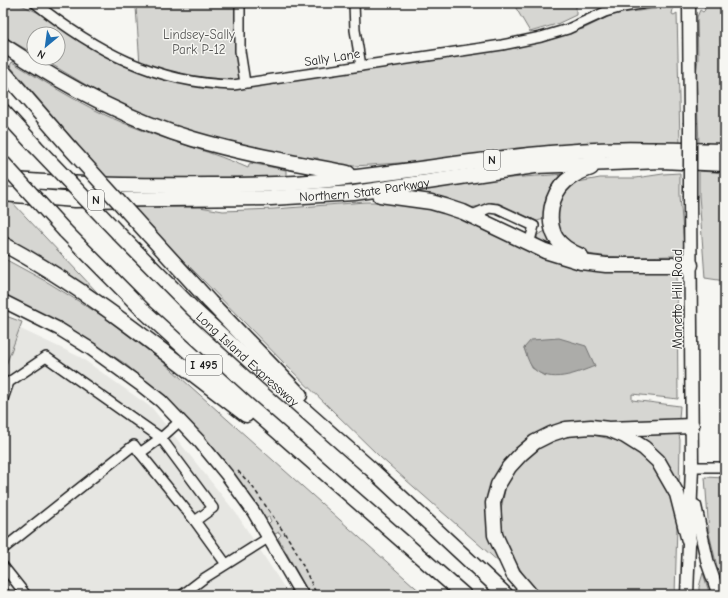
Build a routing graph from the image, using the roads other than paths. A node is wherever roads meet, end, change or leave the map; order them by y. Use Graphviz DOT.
graph roads {
  1 [pos="35,3"];
  2 [pos="240,3"];
  3 [pos="354,3"];
  4 [pos="647,3"];
  5 [pos="689,3"];
  6 [pos="3,45"];
  7 [pos="361,66"];
  8 [pos="3,71"];
  9 [pos="245,84"];
  10 [pos="3,110"];
  11 [pos="725,151"];
  12 [pos="3,163"];
  13 [pos="725,164"];
  14 [pos="598,165"];
  15 [pos="360,176"];
  16 [pos="3,179"];
  17 [pos="354,192"];
  18 [pos="3,194"];
  19 [pos="470,216"];
  20 [pos="552,224"];
  21 [pos="534,226"];
  22 [pos="3,244"];
  23 [pos="529,244"];
  24 [pos="691,262"];
  25 [pos="3,301"];
  26 [pos="3,399"];
  27 [pos="180,421"];
  28 [pos="692,426"];
  29 [pos="609,429"];
  30 [pos="161,438"];
  31 [pos="140,453"];
  32 [pos="725,466"];
  33 [pos="692,467"];
  34 [pos="371,469"];
  35 [pos="691,491"];
  36 [pos="348,493"];
  37 [pos="195,521"];
  38 [pos="268,538"];
  39 [pos="689,541"];
  40 [pos="3,549"];
  41 [pos="226,564"];
  42 [pos="3,566"];
  43 [pos="3,592"];
  44 [pos="6,595"];
  45 [pos="26,595"];
  46 [pos="182,595"];
  47 [pos="302,595"];
  48 [pos="464,595"];
  49 [pos="506,595"];
  50 [pos="531,595"];
  51 [pos="687,595"];
  52 [pos="720,595"];
  1 -- 9 [label="street, Sally Lane"];
  2 -- 9 [label="street"];
  3 -- 7 [label="street"];
  4 -- 7 [label="street, Sally Lane"];
  5 -- 24 [label="main road, Manetto Hill Road, bridge"];
  6 -- 15 [label="highway"];
  7 -- 9 [label="street, Sally Lane"];
  8 -- 34 [label="highway, bridge"];
  10 -- 34 [label="highway, Long Island Expressway / I 495, bridge"];
  11 -- 15 [label="highway, Northern State Parkway / N"];
  12 -- 36 [label="highway, I 495, bridge"];
  13 -- 14 [label="highway, Northern State Parkway / N"];
  14 -- 17 [label="highway, Northern State Parkway / N"];
  14 -- 20 [label="highway"];
  15 -- 16 [label="highway, Northern State Parkway / N"];
  17 -- 18 [label="highway, Northern State Parkway / N"];
  17 -- 19 [label="highway"];
  19 -- 21 [label="street"];
  19 -- 23 [label="highway"];
  20 -- 21 [label="street"];
  20 -- 24 [label="highway"];
  21 -- 23 [label="street"];
  22 -- 36 [label="highway"];
  23 -- 24 [label="highway"];
  24 -- 28 [label="main road, Manetto Hill Road"];
  25 -- 27 [label="main road"];
  26 -- 30 [label="street"];
  27 -- 30 [label="street"];
  27 -- 38 [label="main road"];
  28 -- 29 [label="highway"];
  28 -- 33 [label="main road, Manetto Hill Road"];
  29 -- 39 [label="highway"];
  29 -- 50 [label="highway"];
  30 -- 31 [label="street"];
  30 -- 37 [label="street"];
  31 -- 37 [label="street"];
  31 -- 40 [label="street"];
  32 -- 33 [label="street"];
  33 -- 35 [label="main road, Manetto Hill Road"];
  34 -- 49 [label="highway, Long Island Expressway / I 495"];
  35 -- 39 [label="main road, Manetto Hill Road"];
  35 -- 52 [label="main road"];
  36 -- 48 [label="highway, I 495"];
  37 -- 41 [label="street"];
  38 -- 41 [label="street"];
  38 -- 47 [label="main road"];
  39 -- 51 [label="main road, Manetto Hill Road"];
  41 -- 46 [label="street"];
  42 -- 45 [label="street"];
  43 -- 44 [label="street"];
}
